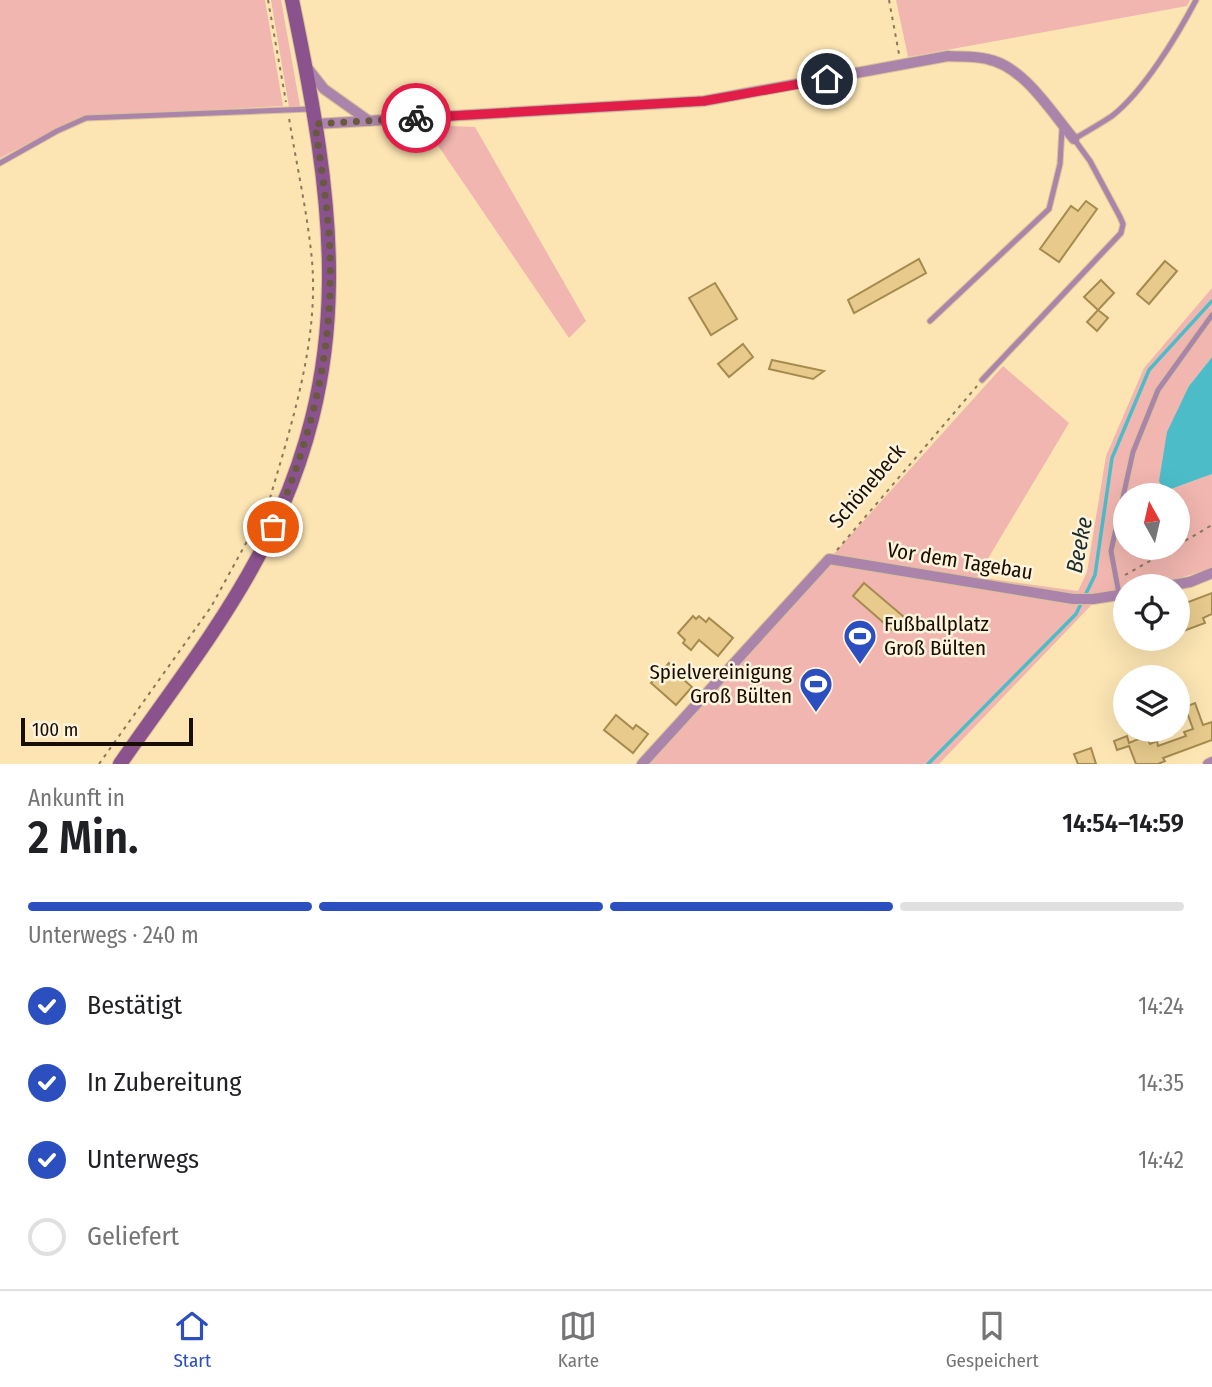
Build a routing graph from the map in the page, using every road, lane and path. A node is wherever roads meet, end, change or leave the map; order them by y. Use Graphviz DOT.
graph roads {
  1 [pos="268,0"];
  2 [pos="292,0"];
  3 [pos="889,0"];
  4 [pos="1196,0"];
  5 [pos="305,65"];
  6 [pos="901,66"];
  7 [pos="287,109"];
  8 [pos="313,109"];
  9 [pos="369,121"];
  10 [pos="315,124"];
  11 [pos="1062,125"];
  12 [pos="1074,139"];
  13 [pos="0,163"];
  14 [pos="1212,315"];
  15 [pos="930,321"];
  16 [pos="982,380"];
  17 [pos="269,502"];
  18 [pos="262,514"];
  19 [pos="1212,525"];
  20 [pos="1190,538"];
  21 [pos="829,559"];
  22 [pos="1152,560"];
  23 [pos="1212,573"];
  24 [pos="1115,574"];
  25 [pos="1127,574"];
  26 [pos="1190,582"];
  27 [pos="1113,596"];
  28 [pos="99,764"];
  29 [pos="120,764"];
  30 [pos="642,764"];
  1 -- 7 [label="path"];
  2 -- 5 [label="street"];
  3 -- 6 [label="path"];
  4 -- 12 [label="lane"];
  5 -- 8 [label="street"];
  5 -- 9 [label="street"];
  6 -- 9 [label="street"];
  6 -- 11 [label="street"];
  7 -- 8 [label="lane"];
  7 -- 13 [label="lane"];
  7 -- 17 [label="path"];
  8 -- 10 [label="street"];
  9 -- 10 [label="street"];
  10 -- 29 [label="street"];
  11 -- 12 [label="street"];
  11 -- 15 [label="lane"];
  12 -- 16 [label="lane"];
  14 -- 24 [label="lane"];
  16 -- 21 [label="path, Schönebeck"];
  18 -- 28 [label="path"];
  19 -- 20 [label="path"];
  21 -- 27 [label="street, Vor dem Tagebau"];
  21 -- 30 [label="street, Schönebeck"];
  22 -- 25 [label="path"];
  23 -- 26 [label="street"];
}
